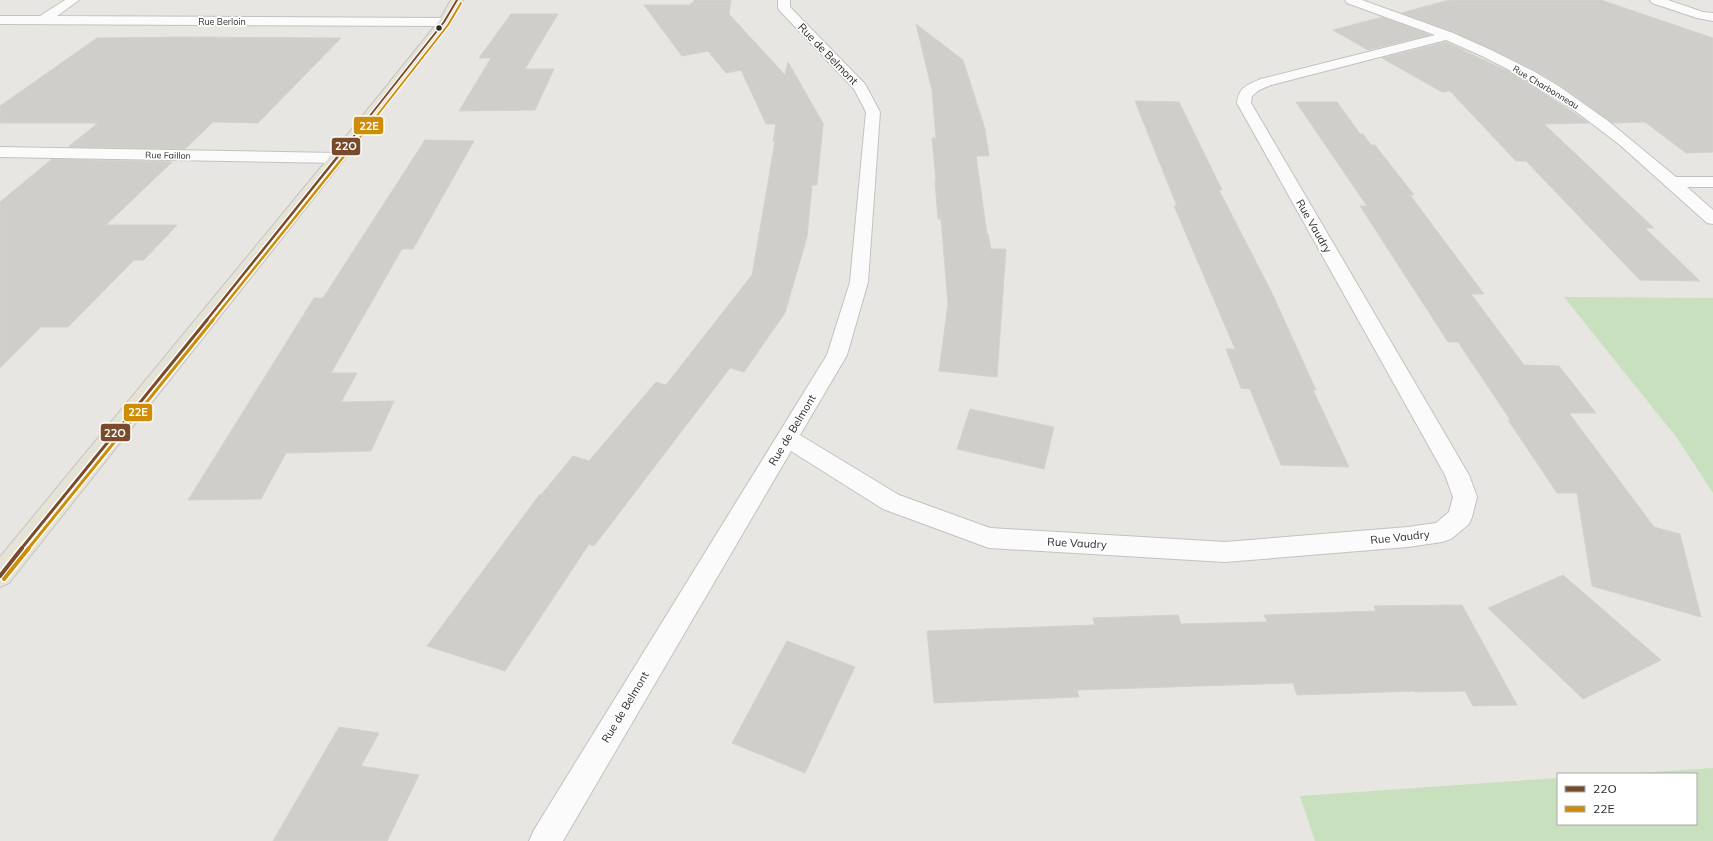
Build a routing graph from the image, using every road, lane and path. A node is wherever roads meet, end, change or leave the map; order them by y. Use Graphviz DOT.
graph roads {
  1 [pos="73,0"];
  2 [pos="458,0"];
  3 [pos="784,0"];
  4 [pos="1350,0"];
  5 [pos="1656,0"];
  6 [pos="1713,17"];
  7 [pos="0,20"];
  8 [pos="43,20"];
  9 [pos="444,22"];
  10 [pos="1448,36"];
  11 [pos="0,152"];
  12 [pos="337,158"];
  13 [pos="1672,182"];
  14 [pos="1713,182"];
  15 [pos="1713,219"];
  16 [pos="787,438"];
  17 [pos="0,576"];
  18 [pos="545,841"];
  1 -- 8 [label="street"];
  2 -- 9 [label="main road"];
  3 -- 16 [label="street, Rue de Belmont"];
  4 -- 10 [label="street, Rue Charbonneau"];
  5 -- 6 [label="street"];
  7 -- 8 [label="street, Rue Berloin"];
  8 -- 9 [label="street, Rue Berloin"];
  9 -- 12 [label="main road"];
  10 -- 13 [label="street, Rue Charbonneau"];
  10 -- 16 [label="street, Rue Vaudry"];
  11 -- 12 [label="street, Rue Faillon"];
  12 -- 17 [label="main road"];
  13 -- 14 [label="street"];
  13 -- 15 [label="street, Rue Charbonneau"];
  16 -- 18 [label="street, Rue de Belmont"];
}
